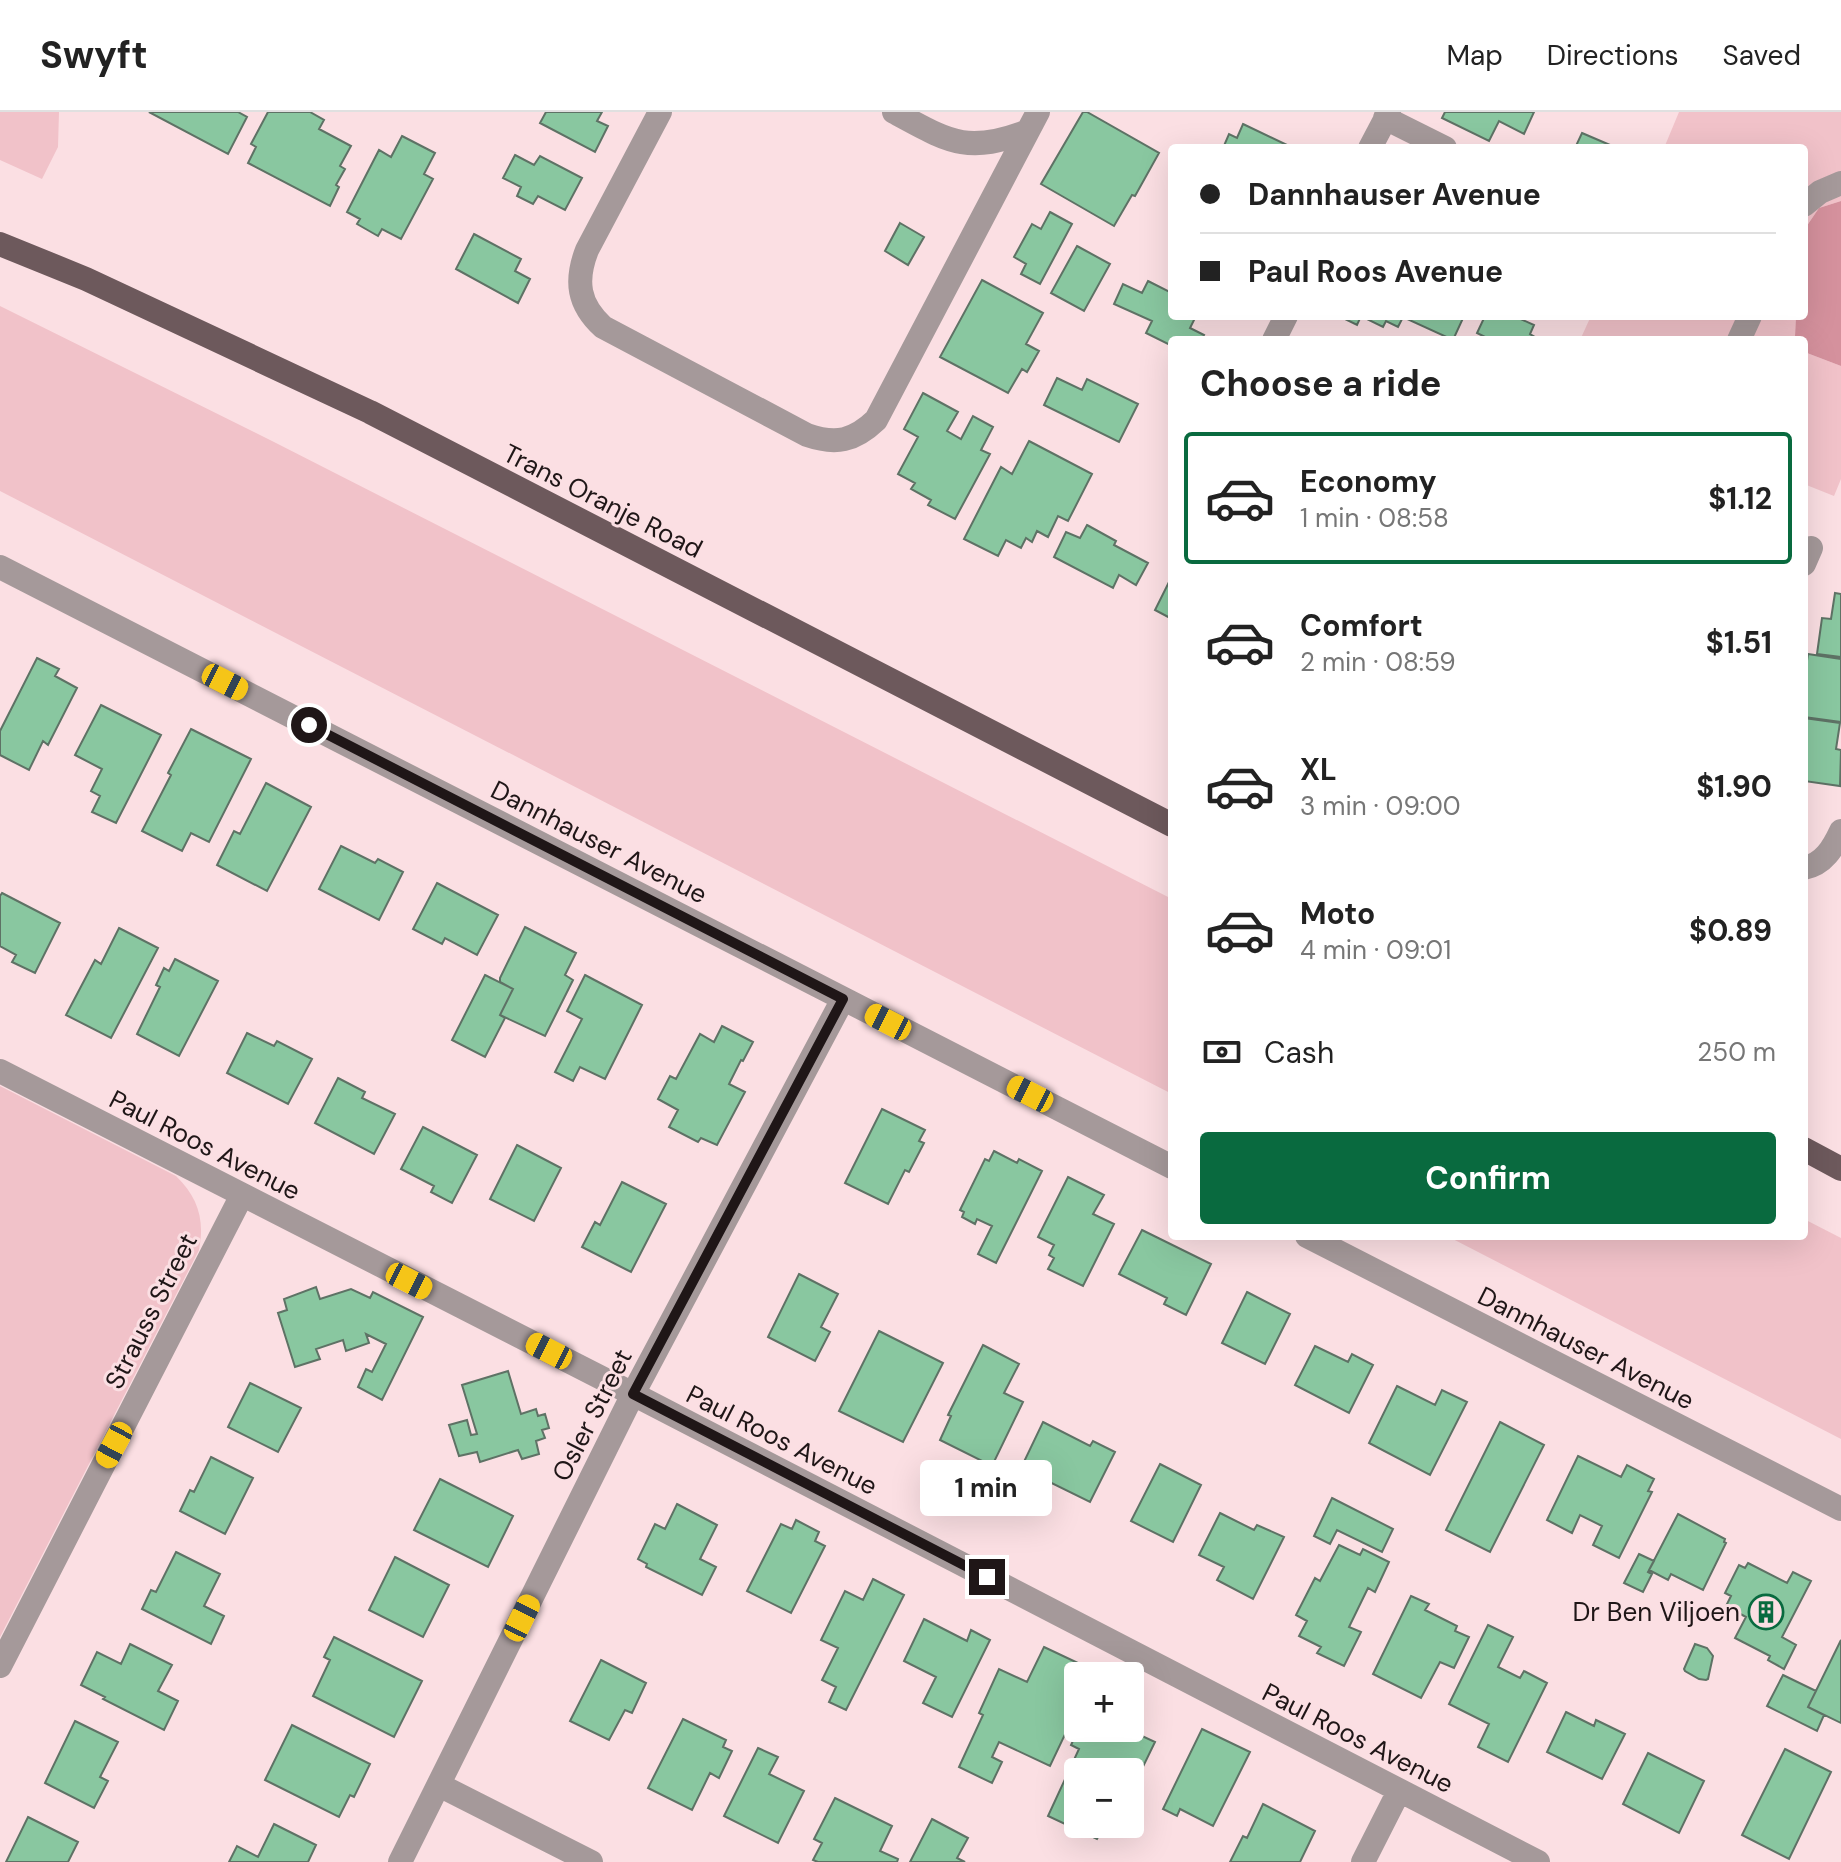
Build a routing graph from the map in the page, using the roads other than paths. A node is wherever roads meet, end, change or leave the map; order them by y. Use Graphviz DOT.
graph roads {
  1 [pos="660,112"];
  2 [pos="894,112"];
  3 [pos="1387,115"];
  4 [pos="1033,122"];
  5 [pos="1372,144"];
  6 [pos="1438,144"];
  7 [pos="1841,183"];
  8 [pos="1808,202"];
  9 [pos="0,244"];
  10 [pos="0,567"];
  11 [pos="1168,823"];
  12 [pos="1841,831"];
  13 [pos="1808,868"];
  14 [pos="843,999"];
  15 [pos="0,1071"];
  16 [pos="1808,1151"];
  17 [pos="1168,1165"];
  18 [pos="1841,1169"];
  19 [pos="242,1195"];
  20 [pos="1315,1240"];
  21 [pos="633,1394"];
  22 [pos="1841,1509"];
  23 [pos="0,1666"];
  24 [pos="439,1785"];
  25 [pos="1399,1791"];
  26 [pos="400,1862"];
  27 [pos="591,1862"];
  28 [pos="1363,1862"];
  29 [pos="1538,1862"];
  1 -- 4 [label="street"];
  2 -- 4 [label="street"];
  3 -- 5 [label="street"];
  3 -- 6 [label="street"];
  7 -- 8 [label="street"];
  9 -- 11 [label="main road, Trans Oranje Road"];
  10 -- 14 [label="street, Dannhauser Avenue"];
  12 -- 13 [label="street"];
  14 -- 17 [label="street, Dannhauser Avenue"];
  14 -- 21 [label="street, Osler Street"];
  15 -- 19 [label="street, Paul Roos Avenue"];
  16 -- 18 [label="main road"];
  19 -- 21 [label="street, Paul Roos Avenue"];
  19 -- 23 [label="street, Strauss Street"];
  20 -- 22 [label="street, Dannhauser Avenue"];
  21 -- 24 [label="street, Osler Street"];
  21 -- 25 [label="street, Paul Roos Avenue"];
  24 -- 26 [label="street, Osler Street"];
  24 -- 27 [label="street"];
  25 -- 28 [label="street"];
  25 -- 29 [label="street, Paul Roos Avenue"];
}
